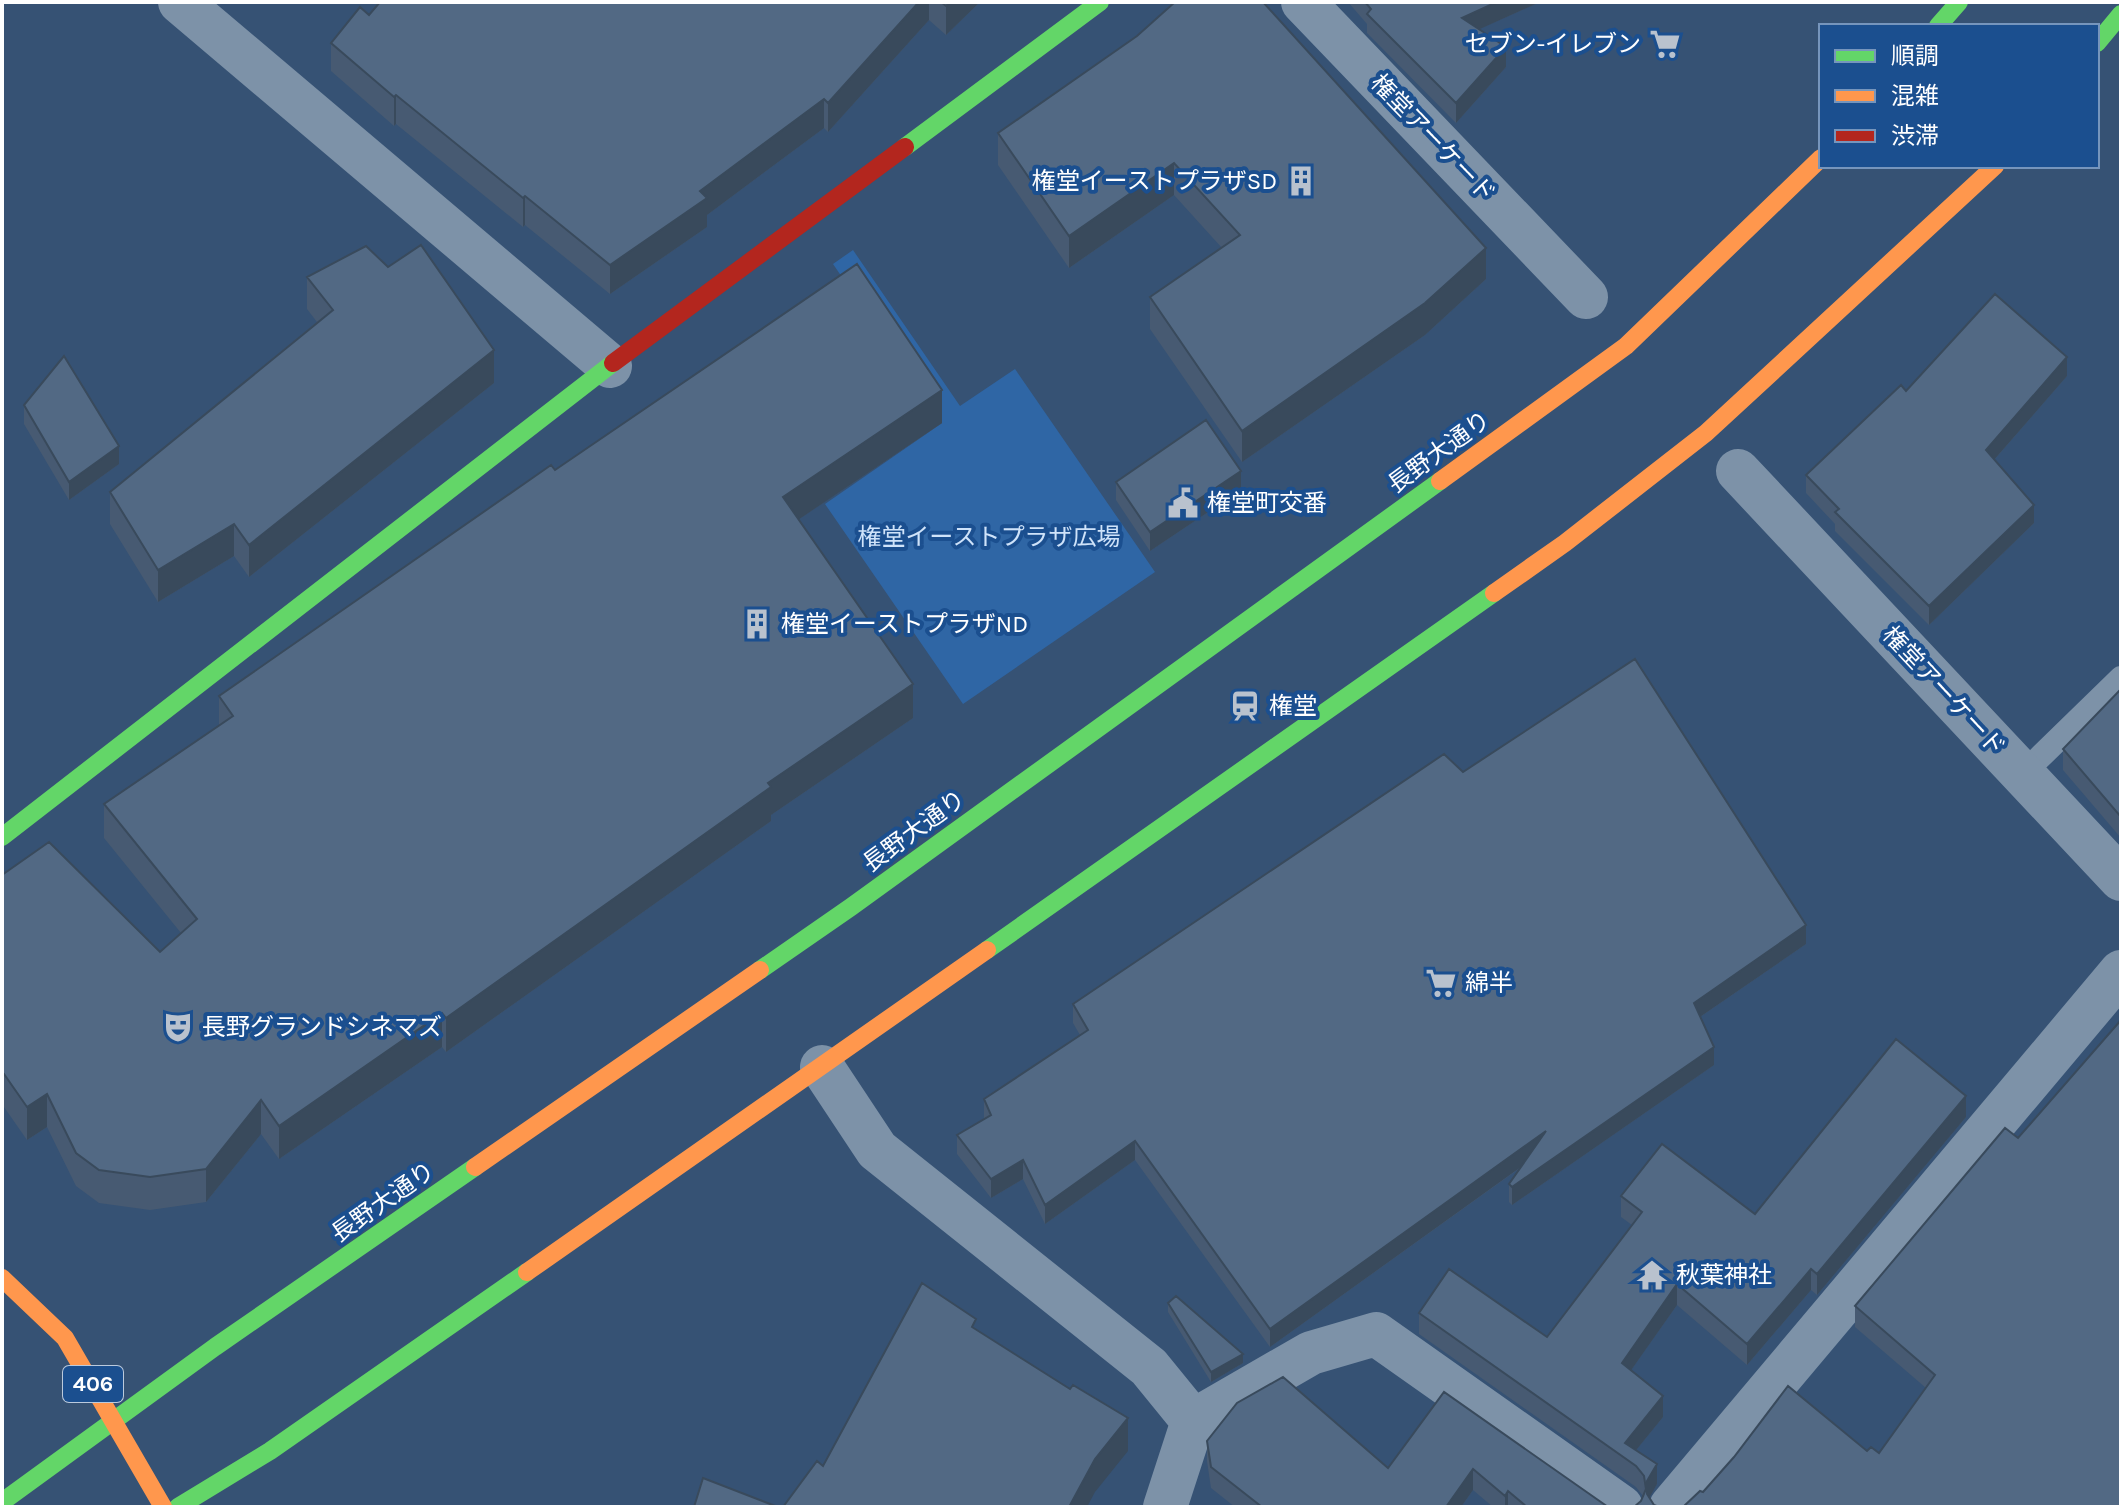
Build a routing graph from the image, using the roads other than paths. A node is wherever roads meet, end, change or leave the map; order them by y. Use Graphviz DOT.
graph roads {
  1 [pos="180,2"];
  2 [pos="1100,2"];
  3 [pos="1303,2"];
  4 [pos="1959,2"];
  5 [pos="2121,14"];
  6 [pos="1940,24"];
  7 [pos="2099,41"];
  8 [pos="1819,160"];
  9 [pos="1993,168"];
  10 [pos="1574,286"];
  11 [pos="610,366"];
  12 [pos="1738,471"];
  13 [pos="2121,678"];
  14 [pos="2030,766"];
  15 [pos="2,837"];
  16 [pos="2121,879"];
  17 [pos="2121,972"];
  18 [pos="822,1067"];
  19 [pos="2,1278"];
  20 [pos="113,1419"];
  21 [pos="1193,1421"];
  22 [pos="2,1502"];
  23 [pos="163,1507"];
  24 [pos="178,1507"];
  25 [pos="1165,1507"];
  26 [pos="1621,1507"];
  27 [pos="1671,1507"];
  1 -- 11 [label="street"];
  2 -- 11 [label="main road"];
  3 -- 10 [label="street, 権堂アーケード"];
  4 -- 6 [label="main road"];
  5 -- 7 [label="main road"];
  8 -- 20 [label="main road, 長野大通り"];
  9 -- 18 [label="main road"];
  11 -- 15 [label="main road"];
  12 -- 14 [label="street, 権堂アーケード"];
  13 -- 14 [label="lane"];
  14 -- 16 [label="street, 権堂アーケード"];
  17 -- 27 [label="street"];
  18 -- 21 [label="street"];
  18 -- 24 [label="main road"];
  19 -- 20 [label="main road, 406"];
  20 -- 22 [label="main road, 長野大通り"];
  20 -- 23 [label="main road, 406"];
  21 -- 25 [label="street"];
  21 -- 26 [label="street"];
}
